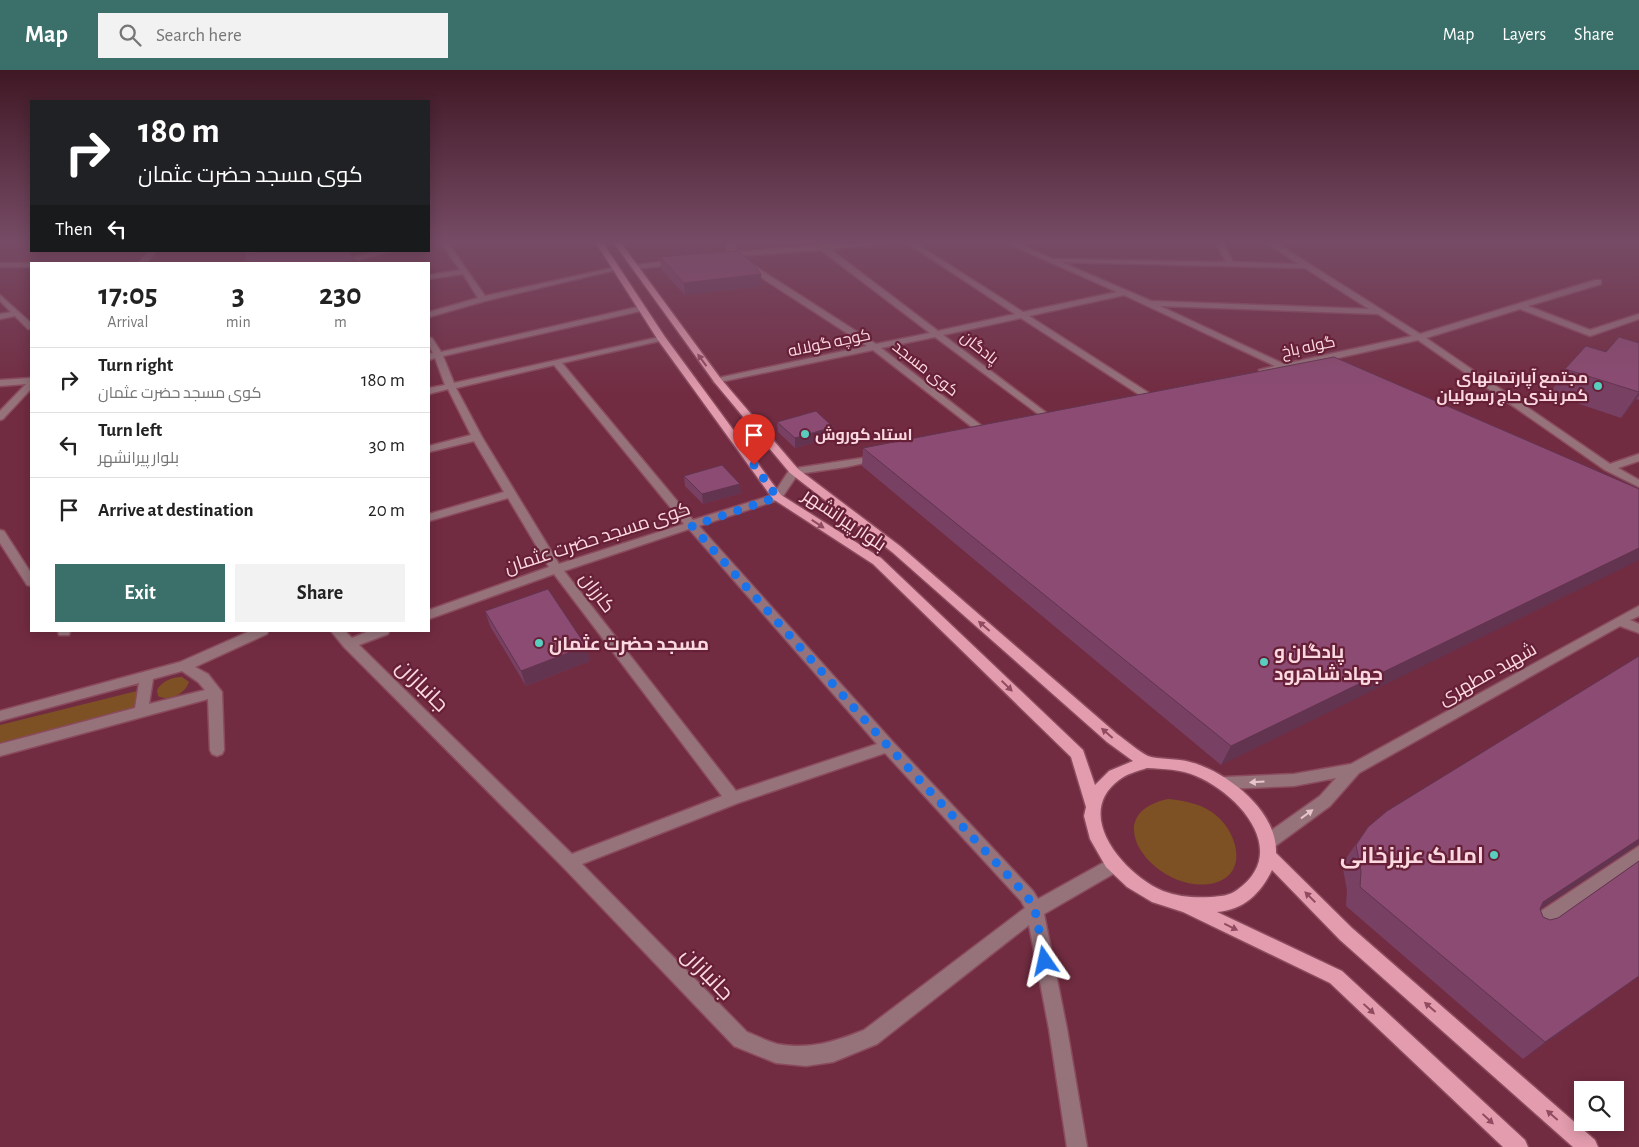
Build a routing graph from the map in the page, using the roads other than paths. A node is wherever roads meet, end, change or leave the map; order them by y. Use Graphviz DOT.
graph roads {
  1 [pos="479,293"];
  2 [pos="512,293"];
  3 [pos="632,293"];
  4 [pos="654,293"];
  5 [pos="792,293"];
  6 [pos="885,293"];
  7 [pos="989,293"];
  8 [pos="1123,293"];
  9 [pos="1124,293"];
  10 [pos="1350,293"];
  11 [pos="1561,293"];
  12 [pos="0,297"];
  13 [pos="483,300"];
  14 [pos="1146,302"];
  15 [pos="1520,306"];
  16 [pos="642,308"];
  17 [pos="1380,312"];
  18 [pos="16,313"];
  19 [pos="1022,314"];
  20 [pos="430,315"];
  21 [pos="1639,316"];
  22 [pos="0,317"];
  23 [pos="30,326"];
  24 [pos="937,333"];
  25 [pos="1419,337"];
  26 [pos="661,338"];
  27 [pos="874,347"];
  28 [pos="433,356"];
  29 [pos="556,362"];
  30 [pos="1283,366"];
  31 [pos="1256,373"];
  32 [pos="718,381"];
  33 [pos="0,383"];
  34 [pos="30,383"];
  35 [pos="30,384"];
  36 [pos="450,385"];
  37 [pos="430,391"];
  38 [pos="1130,401"];
  39 [pos="0,418"];
  40 [pos="1032,424"];
  41 [pos="984,433"];
  42 [pos="477,437"];
  43 [pos="430,450"];
  44 [pos="892,454"];
  45 [pos="1639,458"];
  46 [pos="1609,468"];
  47 [pos="794,471"];
  48 [pos="1639,484"];
  49 [pos="512,493"];
  50 [pos="777,497"];
  51 [pos="430,518"];
  52 [pos="692,526"];
  53 [pos="0,534"];
  54 [pos="556,569"];
  55 [pos="30,580"];
  56 [pos="1639,610"];
  57 [pos="430,615"];
  58 [pos="1620,621"];
  59 [pos="1639,629"];
  60 [pos="260,632"];
  61 [pos="338,632"];
  62 [pos="380,632"];
  63 [pos="349,644"];
  64 [pos="184,666"];
  65 [pos="147,676"];
  66 [pos="215,692"];
  67 [pos="141,712"];
  68 [pos="0,716"];
  69 [pos="888,746"];
  70 [pos="0,750"];
  71 [pos="217,750"];
  72 [pos="1146,762"];
  73 [pos="1354,768"];
  74 [pos="1224,783"];
  75 [pos="732,798"];
  76 [pos="1092,803"];
  77 [pos="1267,848"];
  78 [pos="1639,853"];
  79 [pos="568,862"];
  80 [pos="1114,865"];
  81 [pos="1187,906"];
  82 [pos="1035,910"];
  83 [pos="1531,928"];
  84 [pos="1077,1147"];
  85 [pos="1518,1147"];
  86 [pos="1588,1147"];
  1 -- 13 [label="street"];
  2 -- 13 [label="street"];
  3 -- 16 [label="main road, بلوار پیرانشهر"];
  32 -- 4 [label="main road, بلوار پیرانشهر, one-way"];
  5 -- 27 [label="street, کوی مسجد"];
  6 -- 24 [label="street, پادگان"];
  7 -- 19 [label="street"];
  8 -- 19 [label="street, کوچه گولاله"];
  9 -- 14 [label="street"];
  10 -- 17 [label="street"];
  11 -- 15 [label="street, گوله باخ"];
  12 -- 18 [label="street"];
  13 -- 20 [label="street"];
  14 -- 17 [label="street"];
  14 -- 30 [label="street"];
  15 -- 21 [label="street"];
  15 -- 25 [label="street, گوله باخ"];
  16 -- 26 [label="main road, بلوار پیرانشهر"];
  16 -- 28 [label="street"];
  17 -- 25 [label="street"];
  18 -- 22 [label="street"];
  18 -- 23 [label="street"];
  19 -- 24 [label="street, کوچه گولاله"];
  19 -- 38 [label="street"];
  24 -- 27 [label="street, کوچه گولاله"];
  24 -- 40 [label="street, پادگان"];
  25 -- 30 [label="street, گوله باخ"];
  25 -- 46 [label="street"];
  26 -- 29 [label="street"];
  26 -- 50 [label="main road, بلوار پیرانشهر"];
  27 -- 32 [label="street, کوچه گولاله"];
  27 -- 41 [label="street, کوی مسجد"];
  28 -- 36 [label="street, کارزان"];
  29 -- 36 [label="street"];
  29 -- 52 [label="street"];
  30 -- 31 [label="street, گوله باخ"];
  32 -- 47 [label="main road, بلوار پیرانشهر"];
  33 -- 34 [label="street"];
  35 -- 39 [label="street"];
  36 -- 37 [label="street"];
  36 -- 42 [label="street, کارزان"];
  42 -- 43 [label="street"];
  42 -- 49 [label="street, کارزان"];
  44 -- 47 [label="street"];
  45 -- 46 [label="street"];
  46 -- 48 [label="street"];
  47 -- 50 [label="street"];
  72 -- 47 [label="main road, بلوار پیرانشهر, one-way"];
  49 -- 51 [label="street"];
  49 -- 54 [label="street, کارزان"];
  50 -- 52 [label="street, کوی مسجد حضرت عثمان"];
  50 -- 76 [label="main road, بلوار پیرانشهر, one-way"];
  52 -- 54 [label="street, کوی مسجد حضرت عثمان"];
  52 -- 69 [label="street"];
  53 -- 55 [label="street"];
  54 -- 57 [label="street, کوی مسجد حضرت عثمان"];
  54 -- 75 [label="street, کارزان"];
  56 -- 58 [label="street, شهید مطهری"];
  58 -- 59 [label="street"];
  58 -- 73 [label="street, شهید مطهری"];
  60 -- 64 [label="street"];
  61 -- 63 [label="street, جانبازان"];
  62 -- 63 [label="street"];
  63 -- 79 [label="street, جانبازان"];
  64 -- 65 [label="street"];
  64 -- 66 [label="street"];
  65 -- 67 [label="street"];
  65 -- 68 [label="street"];
  66 -- 67 [label="street"];
  66 -- 71 [label="street"];
  67 -- 70 [label="street"];
  69 -- 75 [label="street"];
  69 -- 82 [label="street"];
  72 -- 74 [label="main road"];
  72 -- 76 [label="main road"];
  73 -- 74 [label="street, one-way"];
  77 -- 73 [label="street, one-way"];
  74 -- 77 [label="main road"];
  75 -- 79 [label="street"];
  76 -- 80 [label="main road"];
  77 -- 81 [label="main road"];
  86 -- 77 [label="main road, one-way"];
  78 -- 83 [label="street"];
  79 -- 82 [label="street, جانبازان"];
  80 -- 81 [label="main road"];
  80 -- 82 [label="street, جانبازان"];
  81 -- 85 [label="main road, one-way"];
  82 -- 84 [label="street"];
}
